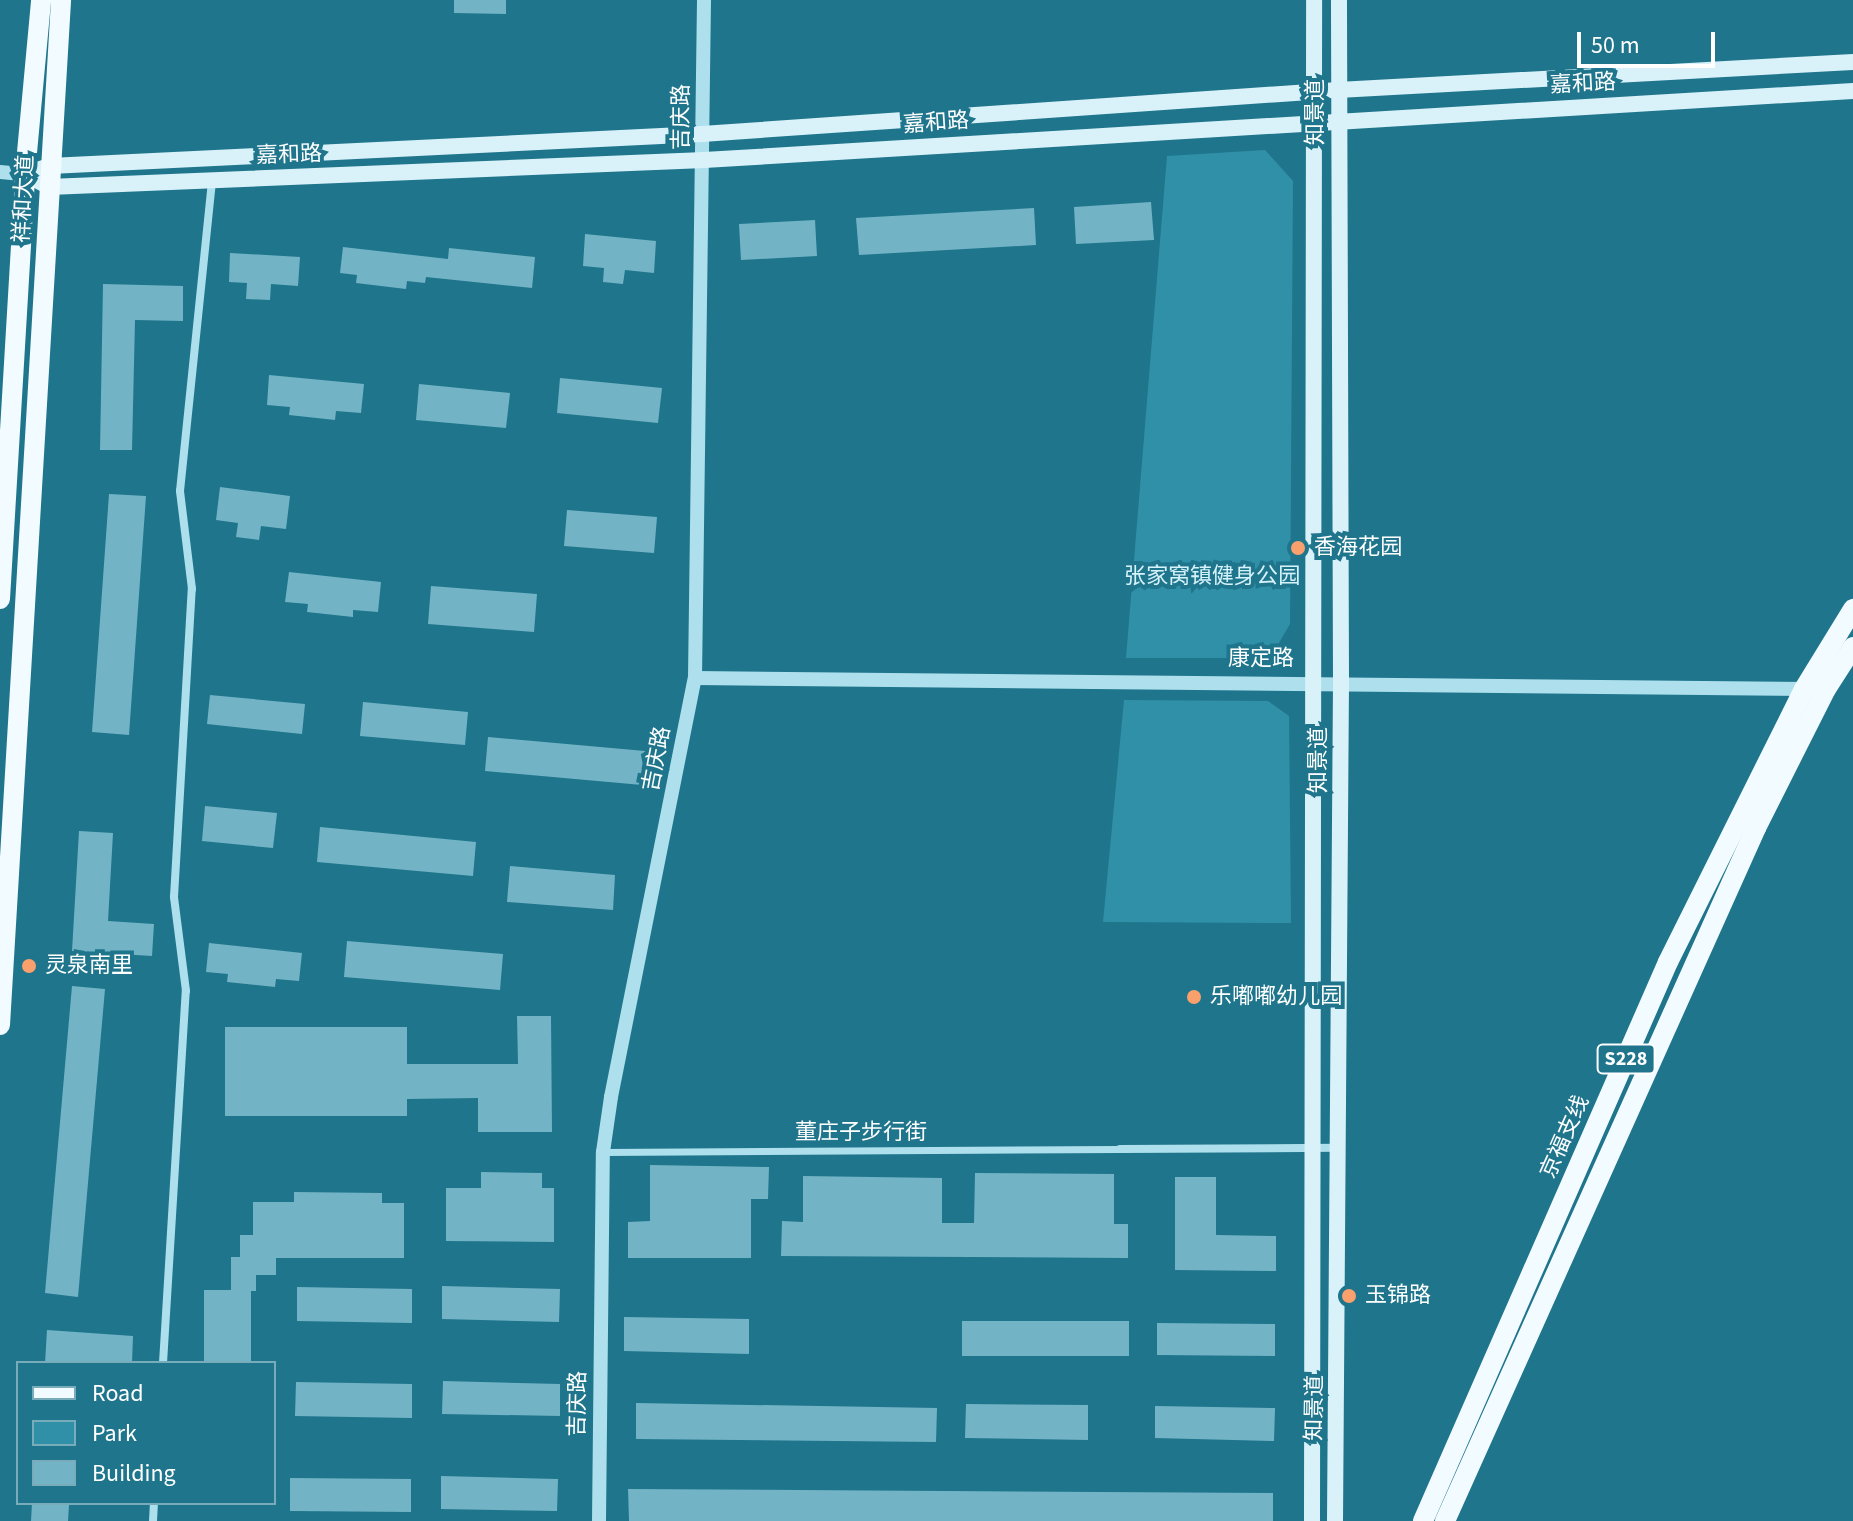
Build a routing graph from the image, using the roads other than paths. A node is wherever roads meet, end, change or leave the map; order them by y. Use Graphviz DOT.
graph roads {
  1 [pos="41,0"];
  2 [pos="61,0"];
  3 [pos="704,0"];
  4 [pos="1314,0"];
  5 [pos="1339,0"];
  6 [pos="1853,62"];
  7 [pos="1338,90"];
  8 [pos="1853,91"];
  9 [pos="1314,92"];
  10 [pos="1338,121"];
  11 [pos="1314,122"];
  12 [pos="704,133"];
  13 [pos="704,160"];
  14 [pos="0,172"];
  15 [pos="25,174"];
  16 [pos="49,177"];
  17 [pos="212,180"];
  18 [pos="0,599"];
  19 [pos="1853,609"];
  20 [pos="1853,647"];
  21 [pos="695,678"];
  22 [pos="1316,682"];
  23 [pos="1341,682"];
  24 [pos="1804,689"];
  25 [pos="1826,689"];
  26 [pos="0,1025"];
  27 [pos="1313,1148"];
  28 [pos="1338,1148"];
  29 [pos="1120,1149"];
  30 [pos="603,1152"];
  31 [pos="163,1361"];
  32 [pos="599,1521"];
  33 [pos="1312,1521"];
  34 [pos="1335,1521"];
  35 [pos="1423,1521"];
  36 [pos="1445,1521"];
  1 -- 15 [label="main road, 祥和大道"];
  2 -- 16 [label="main road, 祥和大道"];
  3 -- 12 [label="street, 吉庆路"];
  4 -- 9 [label="main road, 知景道"];
  5 -- 7 [label="main road, 知景道"];
  6 -- 7 [label="main road, 嘉和路"];
  7 -- 9 [label="main road, 嘉和路"];
  7 -- 10 [label="main road, 知景道"];
  8 -- 10 [label="main road, 嘉和路"];
  9 -- 11 [label="main road, 知景道"];
  9 -- 12 [label="main road, 嘉和路"];
  10 -- 11 [label="main road, 嘉和路"];
  10 -- 23 [label="main road, 知景道"];
  11 -- 13 [label="main road, 嘉和路"];
  11 -- 22 [label="main road, 知景道"];
  12 -- 13 [label="street, 吉庆路"];
  12 -- 16 [label="main road, 嘉和路"];
  13 -- 17 [label="main road, 嘉和路"];
  13 -- 21 [label="street, 吉庆路"];
  14 -- 15 [label="street"];
  15 -- 16 [label="main road"];
  15 -- 18 [label="main road, 祥和大道"];
  16 -- 17 [label="main road, 嘉和路"];
  16 -- 26 [label="main road, 祥和大道"];
  17 -- 31 [label="street"];
  19 -- 24 [label="main road, 京福支线 / S228"];
  20 -- 25 [label="main road, S228"];
  21 -- 22 [label="street, 康定路"];
  21 -- 30 [label="street, 吉庆路"];
  22 -- 23 [label="street, 康定路"];
  22 -- 27 [label="main road, 知景道"];
  23 -- 24 [label="street, 康定路"];
  23 -- 28 [label="main road, 知景道"];
  24 -- 25 [label="street, 康定路"];
  24 -- 35 [label="main road, 京福支线 / S228"];
  25 -- 36 [label="main road, S228"];
  27 -- 28 [label="street"];
  27 -- 29 [label="street"];
  27 -- 33 [label="main road, 知景道"];
  28 -- 34 [label="main road, 知景道"];
  29 -- 30 [label="street, 董庄子步行街"];
  30 -- 32 [label="street, 吉庆路"];
}
